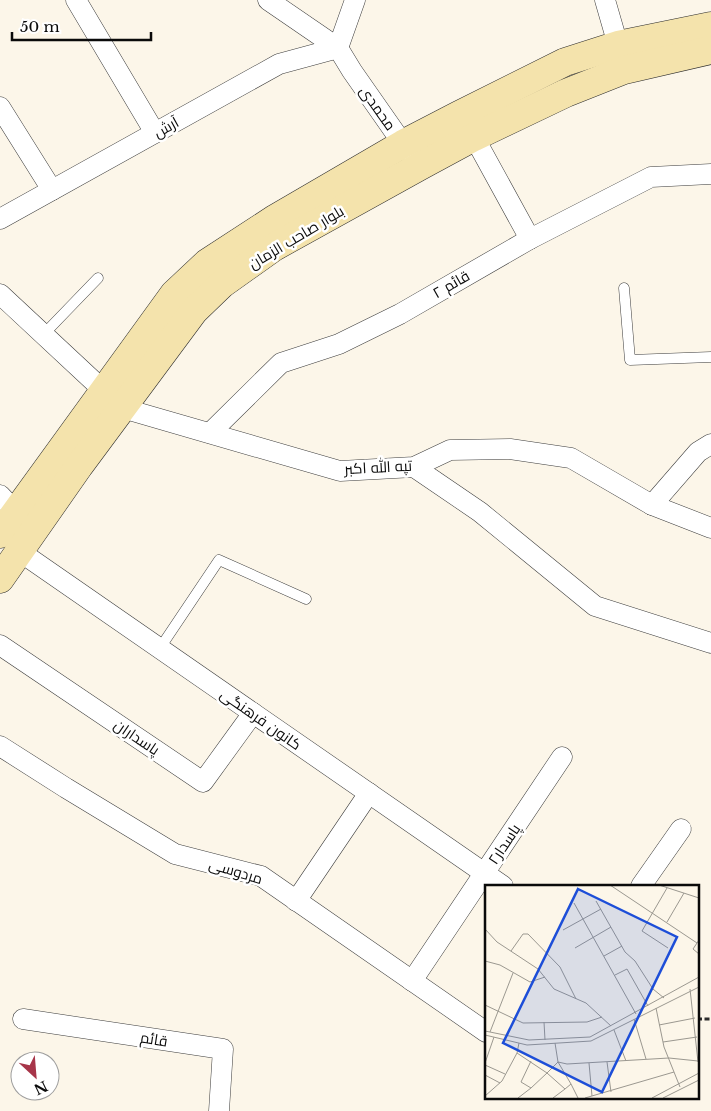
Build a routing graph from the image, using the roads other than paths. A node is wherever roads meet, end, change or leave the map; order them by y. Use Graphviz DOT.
graph roads {
  1 [pos="76,0"];
  2 [pos="268,0"];
  3 [pos="355,0"];
  4 [pos="604,0"];
  5 [pos="711,26"];
  6 [pos="618,45"];
  7 [pos="338,48"];
  8 [pos="711,50"];
  9 [pos="0,107"];
  10 [pos="156,133"];
  11 [pos="474,138"];
  12 [pos="403,144"];
  13 [pos="422,165"];
  14 [pos="711,174"];
  15 [pos="52,190"];
  16 [pos="0,219"];
  17 [pos="530,239"];
  18 [pos="98,278"];
  19 [pos="624,288"];
  20 [pos="0,294"];
  21 [pos="43,335"];
  22 [pos="711,357"];
  23 [pos="113,400"];
  24 [pos="210,433"];
  25 [pos="711,444"];
  26 [pos="414,467"];
  27 [pos="8,503"];
  28 [pos="652,506"];
  29 [pos="711,528"];
  30 [pos="10,542"];
  31 [pos="0,579"];
  32 [pos="306,599"];
  33 [pos="711,643"];
  34 [pos="0,645"];
  35 [pos="160,648"];
  36 [pos="253,713"];
  37 [pos="0,746"];
  38 [pos="562,756"];
  39 [pos="369,793"];
  40 [pos="680,829"];
  41 [pos="484,873"];
  42 [pos="502,885"];
  43 [pos="642,885"];
  44 [pos="296,901"];
  45 [pos="412,981"];
  46 [pos="23,1018"];
  47 [pos="485,1031"];
  48 [pos="219,1111"];
  1 -- 10 [label="street"];
  2 -- 7 [label="street"];
  3 -- 7 [label="street"];
  4 -- 6 [label="street"];
  5 -- 6 [label="main road, بلوار صاحب الزمان"];
  6 -- 12 [label="main road, بلوار صاحب الزمان"];
  7 -- 10 [label="street, آرش"];
  7 -- 12 [label="street, محمدی"];
  8 -- 11 [label="main road, بلوار صاحب الزمان"];
  9 -- 15 [label="street"];
  10 -- 15 [label="street, آرش"];
  11 -- 13 [label="main road, بلوار صاحب الزمان"];
  11 -- 17 [label="street"];
  12 -- 13 [label="street, محمدی"];
  12 -- 23 [label="main road, بلوار صاحب الزمان"];
  13 -- 23 [label="main road, بلوار صاحب الزمان"];
  14 -- 17 [label="street, قائم ۲"];
  15 -- 16 [label="street, آرش"];
  17 -- 24 [label="street, قائم ۲"];
  18 -- 21 [label="lane"];
  19 -- 22 [label="lane"];
  20 -- 21 [label="street"];
  21 -- 23 [label="street"];
  23 -- 24 [label="street, تپه الله اکبر"];
  23 -- 27 [label="main road, بلوار صاحب الزمان"];
  23 -- 30 [label="main road, بلوار صاحب الزمان"];
  24 -- 26 [label="street, تپه الله اکبر"];
  25 -- 28 [label="street"];
  26 -- 28 [label="street, تپه الله اکبر"];
  26 -- 33 [label="street"];
  27 -- 30 [label="main road, بلوار صاحب الزمان"];
  28 -- 29 [label="street, تپه الله اکبر"];
  30 -- 31 [label="main road, بلوار صاحب الزمان"];
  30 -- 35 [label="street, کانون فرهنگی"];
  32 -- 35 [label="lane"];
  34 -- 36 [label="street, پاسداران"];
  35 -- 36 [label="street, کانون فرهنگی"];
  36 -- 39 [label="street, کانون فرهنگی"];
  37 -- 44 [label="street, مردوسی"];
  38 -- 41 [label="street, پاسدار۲"];
  39 -- 41 [label="street, کانون فرهنگی"];
  39 -- 44 [label="street"];
  40 -- 43 [label="street"];
  41 -- 42 [label="street, کانون فرهنگی"];
  41 -- 45 [label="street, پاسدار۲"];
  44 -- 45 [label="street, مردوسی"];
  45 -- 47 [label="street, مردوسی"];
  46 -- 48 [label="street, قائم"];
}
